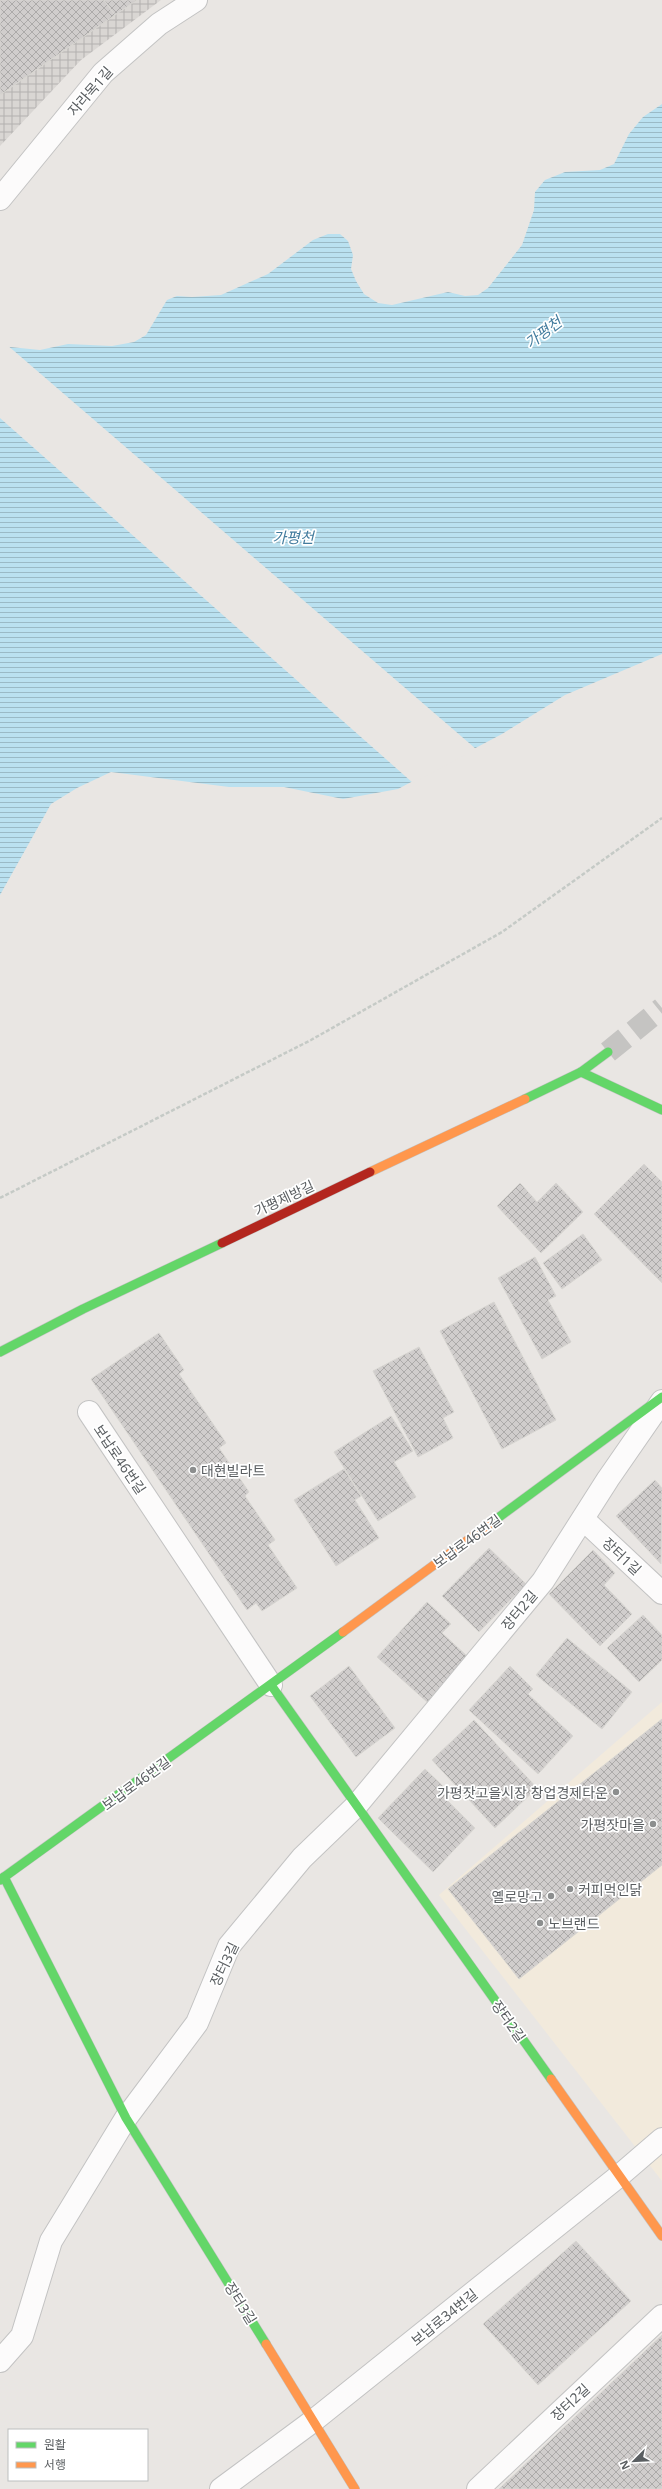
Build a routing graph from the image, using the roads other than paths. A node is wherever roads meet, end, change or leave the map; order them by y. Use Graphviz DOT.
graph roads {
  1 [pos="196,0"];
  2 [pos="0,198"];
  3 [pos="608,1052"];
  4 [pos="581,1072"];
  5 [pos="662,1110"];
  6 [pos="0,1352"];
  7 [pos="662,1397"];
  8 [pos="662,1401"];
  9 [pos="89,1412"];
  10 [pos="583,1519"];
  11 [pos="662,1593"];
  12 [pos="271,1685"];
  13 [pos="356,1806"];
  14 [pos="2,1879"];
  15 [pos="126,2118"];
  16 [pos="662,2139"];
  17 [pos="619,2176"];
  18 [pos="662,2236"];
  19 [pos="662,2316"];
  20 [pos="0,2361"];
  21 [pos="313,2421"];
  22 [pos="221,2489"];
  23 [pos="355,2489"];
  24 [pos="478,2489"];
  1 -- 2 [label="street, 자라목1길"];
  3 -- 4 [label="street, 가평제방길"];
  4 -- 5 [label="street"];
  4 -- 6 [label="street, 가평제방길"];
  7 -- 12 [label="street, 보납로46번길"];
  8 -- 10 [label="street, 장터2길"];
  9 -- 12 [label="street, 보납로46번길"];
  10 -- 11 [label="street, 장터1길"];
  10 -- 13 [label="street, 장터2길"];
  12 -- 13 [label="street, 장터2길"];
  12 -- 14 [label="street, 보납로46번길"];
  13 -- 15 [label="street, 장터3길"];
  13 -- 17 [label="street, 장터2길"];
  14 -- 15 [label="street, 장터3길"];
  15 -- 20 [label="street, 장터3길"];
  15 -- 21 [label="street, 장터3길"];
  16 -- 17 [label="street, 보납로34번길"];
  17 -- 18 [label="street, 장터2길"];
  17 -- 21 [label="street, 보납로34번길"];
  19 -- 24 [label="street, 장터2길"];
  21 -- 22 [label="street, 보납로34번길"];
  21 -- 23 [label="street, 장터3길"];
}
